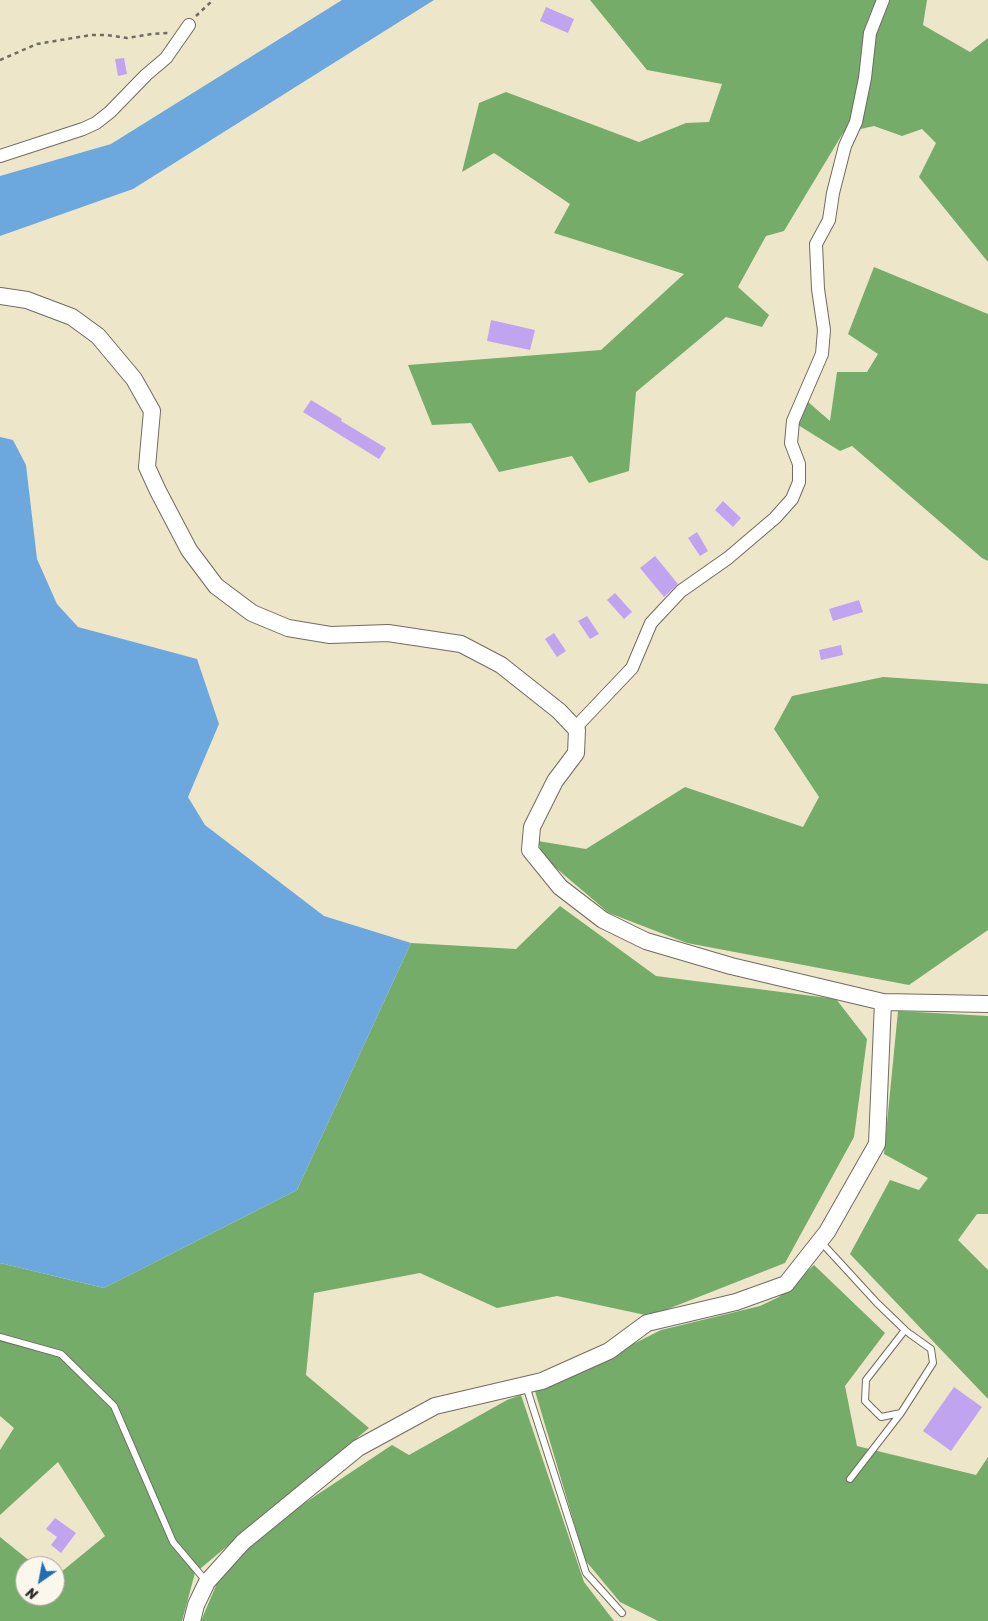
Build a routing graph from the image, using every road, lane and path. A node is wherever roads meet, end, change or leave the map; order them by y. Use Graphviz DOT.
graph roads {
  1 [pos="213,0"];
  2 [pos="883,0"];
  3 [pos="189,25"];
  4 [pos="0,60"];
  5 [pos="0,156"];
  6 [pos="0,296"];
  7 [pos="575,728"];
  8 [pos="883,1002"];
  9 [pos="988,1004"];
  10 [pos="820,1241"];
  11 [pos="905,1330"];
  12 [pos="0,1337"];
  13 [pos="526,1384"];
  14 [pos="901,1413"];
  15 [pos="850,1479"];
  16 [pos="207,1582"];
  17 [pos="622,1612"];
  18 [pos="192,1621"];
  1 -- 3 [label="path"];
  2 -- 7 [label="street"];
  3 -- 4 [label="path"];
  3 -- 5 [label="street"];
  6 -- 7 [label="street"];
  7 -- 8 [label="street"];
  8 -- 9 [label="street"];
  8 -- 10 [label="street"];
  10 -- 11 [label="lane"];
  10 -- 13 [label="street"];
  11 -- 14 [label="lane"];
  11 -- 14 [label="lane"];
  12 -- 16 [label="lane"];
  13 -- 16 [label="street"];
  13 -- 17 [label="lane"];
  14 -- 15 [label="lane"];
  16 -- 18 [label="street"];
}
